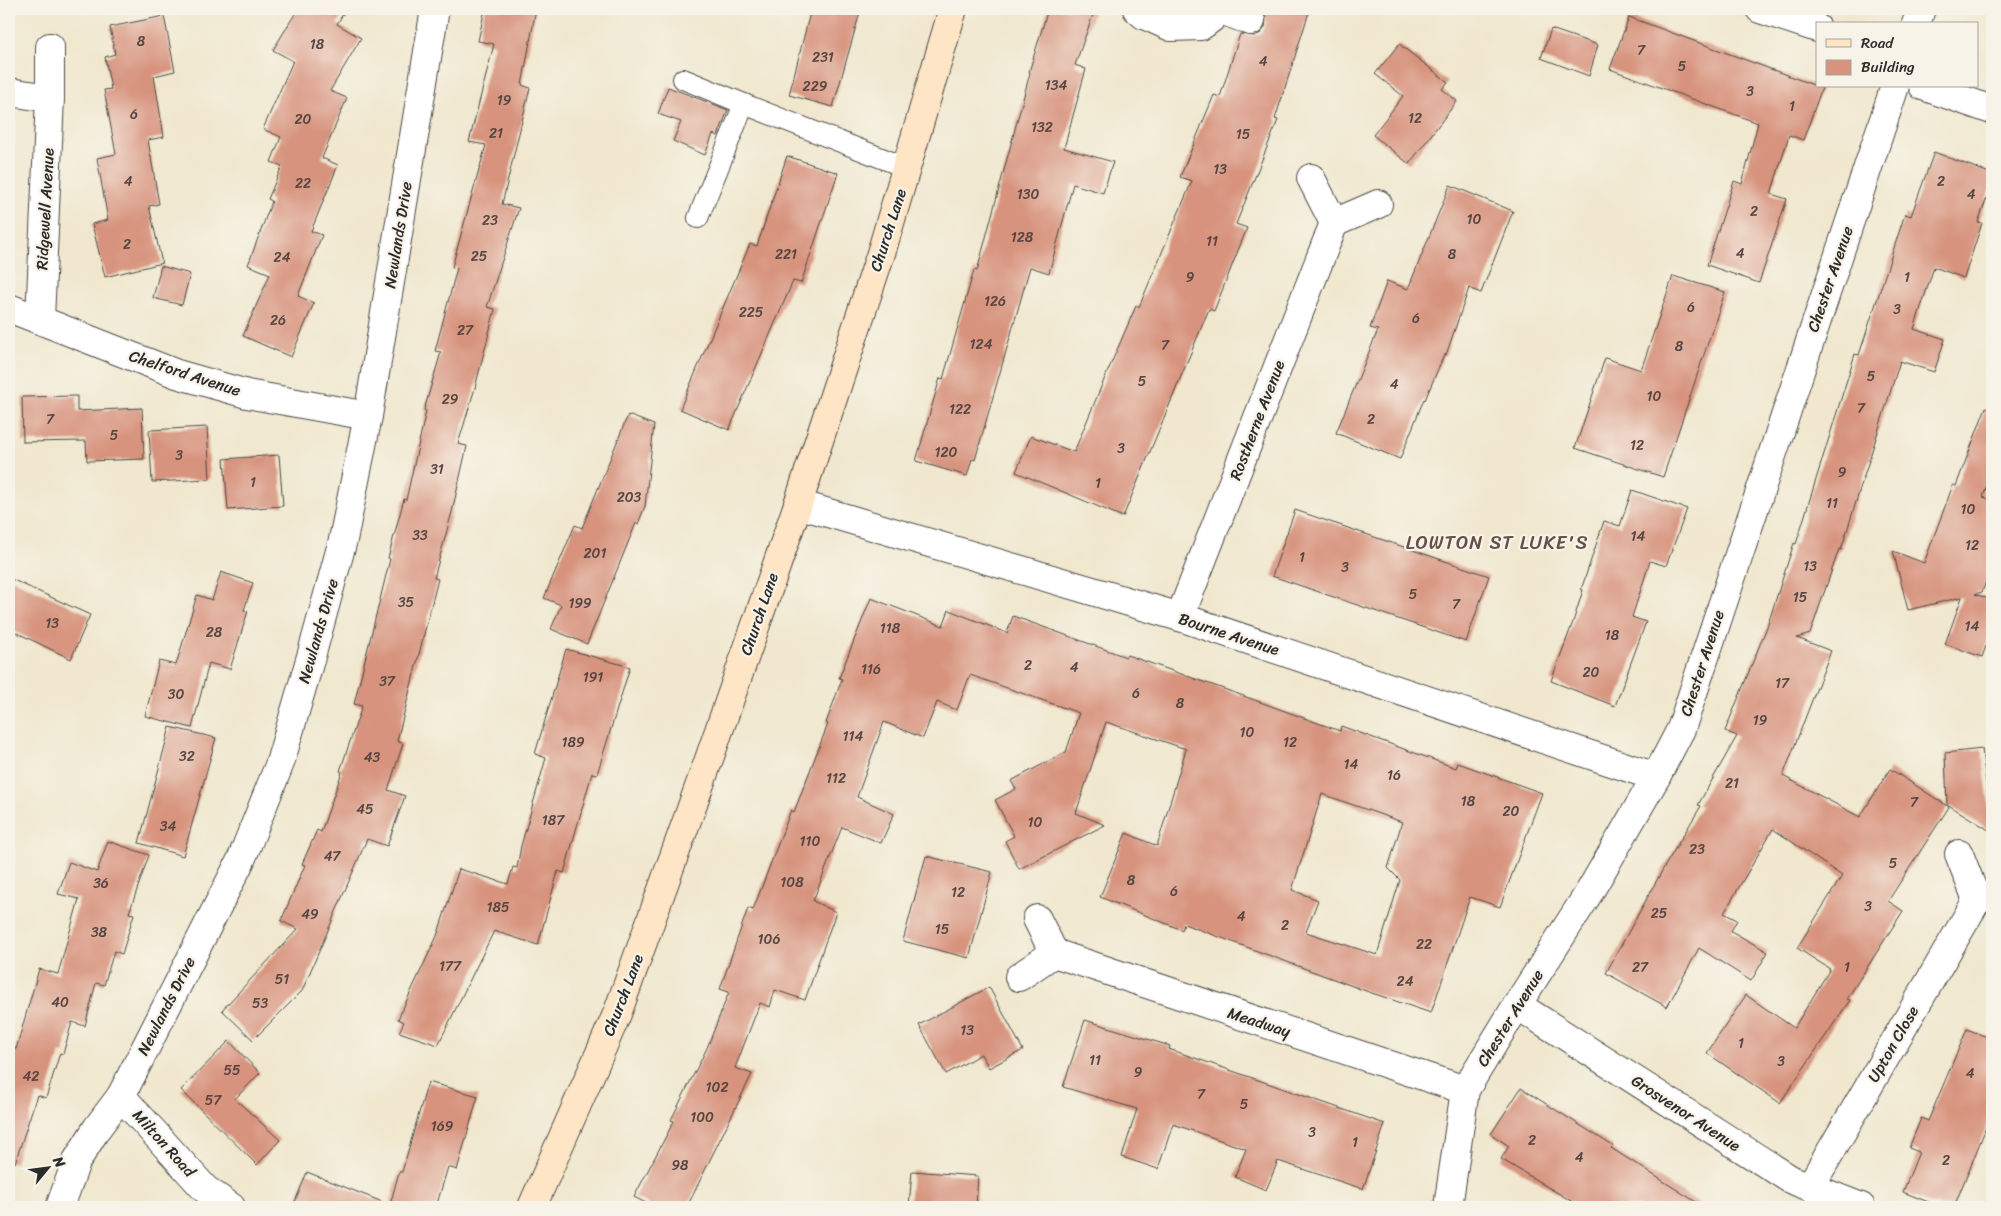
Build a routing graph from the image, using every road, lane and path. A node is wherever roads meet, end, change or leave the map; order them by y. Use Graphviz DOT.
graph roads {
  1 [pos="435,9"];
  2 [pos="953,9"];
  3 [pos="1137,9"];
  4 [pos="1216,9"];
  5 [pos="1760,9"];
  6 [pos="1921,9"];
  7 [pos="1251,21"];
  8 [pos="1917,22"];
  9 [pos="1816,28"];
  10 [pos="50,46"];
  11 [pos="683,79"];
  12 [pos="1894,88"];
  13 [pos="1930,88"];
  14 [pos="9,92"];
  15 [pos="50,98"];
  16 [pos="744,104"];
  17 [pos="1992,110"];
  18 [pos="907,168"];
  19 [pos="1311,178"];
  20 [pos="1378,204"];
  21 [pos="698,218"];
  22 [pos="1334,223"];
  23 [pos="9,308"];
  24 [pos="40,320"];
  25 [pos="368,416"];
  26 [pos="798,504"];
  27 [pos="1180,617"];
  28 [pos="1656,777"];
  29 [pos="1959,854"];
  30 [pos="1984,897"];
  31 [pos="1037,919"];
  32 [pos="1054,954"];
  33 [pos="1019,977"];
  34 [pos="1517,1005"];
  35 [pos="1465,1090"];
  36 [pos="121,1096"];
  37 [pos="1810,1187"];
  38 [pos="60,1207"];
  39 [pos="230,1207"];
  40 [pos="532,1207"];
  41 [pos="1448,1207"];
  42 [pos="1861,1207"];
  1 -- 25 [label="street, Newlands Drive"];
  2 -- 18 [label="main road, Church Lane"];
  3 -- 4 [label="street"];
  4 -- 7 [label="street"];
  5 -- 9 [label="street"];
  6 -- 8 [label="street"];
  10 -- 15 [label="street, Ridgewell Avenue"];
  11 -- 16 [label="lane"];
  12 -- 28 [label="street, Chester Avenue"];
  13 -- 17 [label="street"];
  14 -- 15 [label="street"];
  15 -- 24 [label="street, Ridgewell Avenue"];
  16 -- 18 [label="lane"];
  16 -- 21 [label="lane"];
  18 -- 26 [label="main road, Church Lane"];
  19 -- 22 [label="street"];
  20 -- 22 [label="street"];
  22 -- 27 [label="street, Rostherne Avenue"];
  23 -- 24 [label="street, Chelford Avenue"];
  24 -- 25 [label="street, Chelford Avenue"];
  25 -- 36 [label="street, Newlands Drive"];
  26 -- 27 [label="street, Bourne Avenue"];
  26 -- 40 [label="main road, Church Lane"];
  27 -- 28 [label="street, Bourne Avenue"];
  28 -- 34 [label="street, Chester Avenue"];
  29 -- 30 [label="street"];
  30 -- 37 [label="street, Upton Close"];
  31 -- 32 [label="street"];
  32 -- 33 [label="street"];
  32 -- 35 [label="street, Meadway"];
  34 -- 35 [label="street, Chester Avenue"];
  34 -- 37 [label="street, Grosvenor Avenue"];
  35 -- 41 [label="street, Chester Avenue"];
  36 -- 38 [label="street, Newlands Drive"];
  36 -- 39 [label="street, Milton Road"];
  37 -- 42 [label="street, Grosvenor Avenue"];
}
